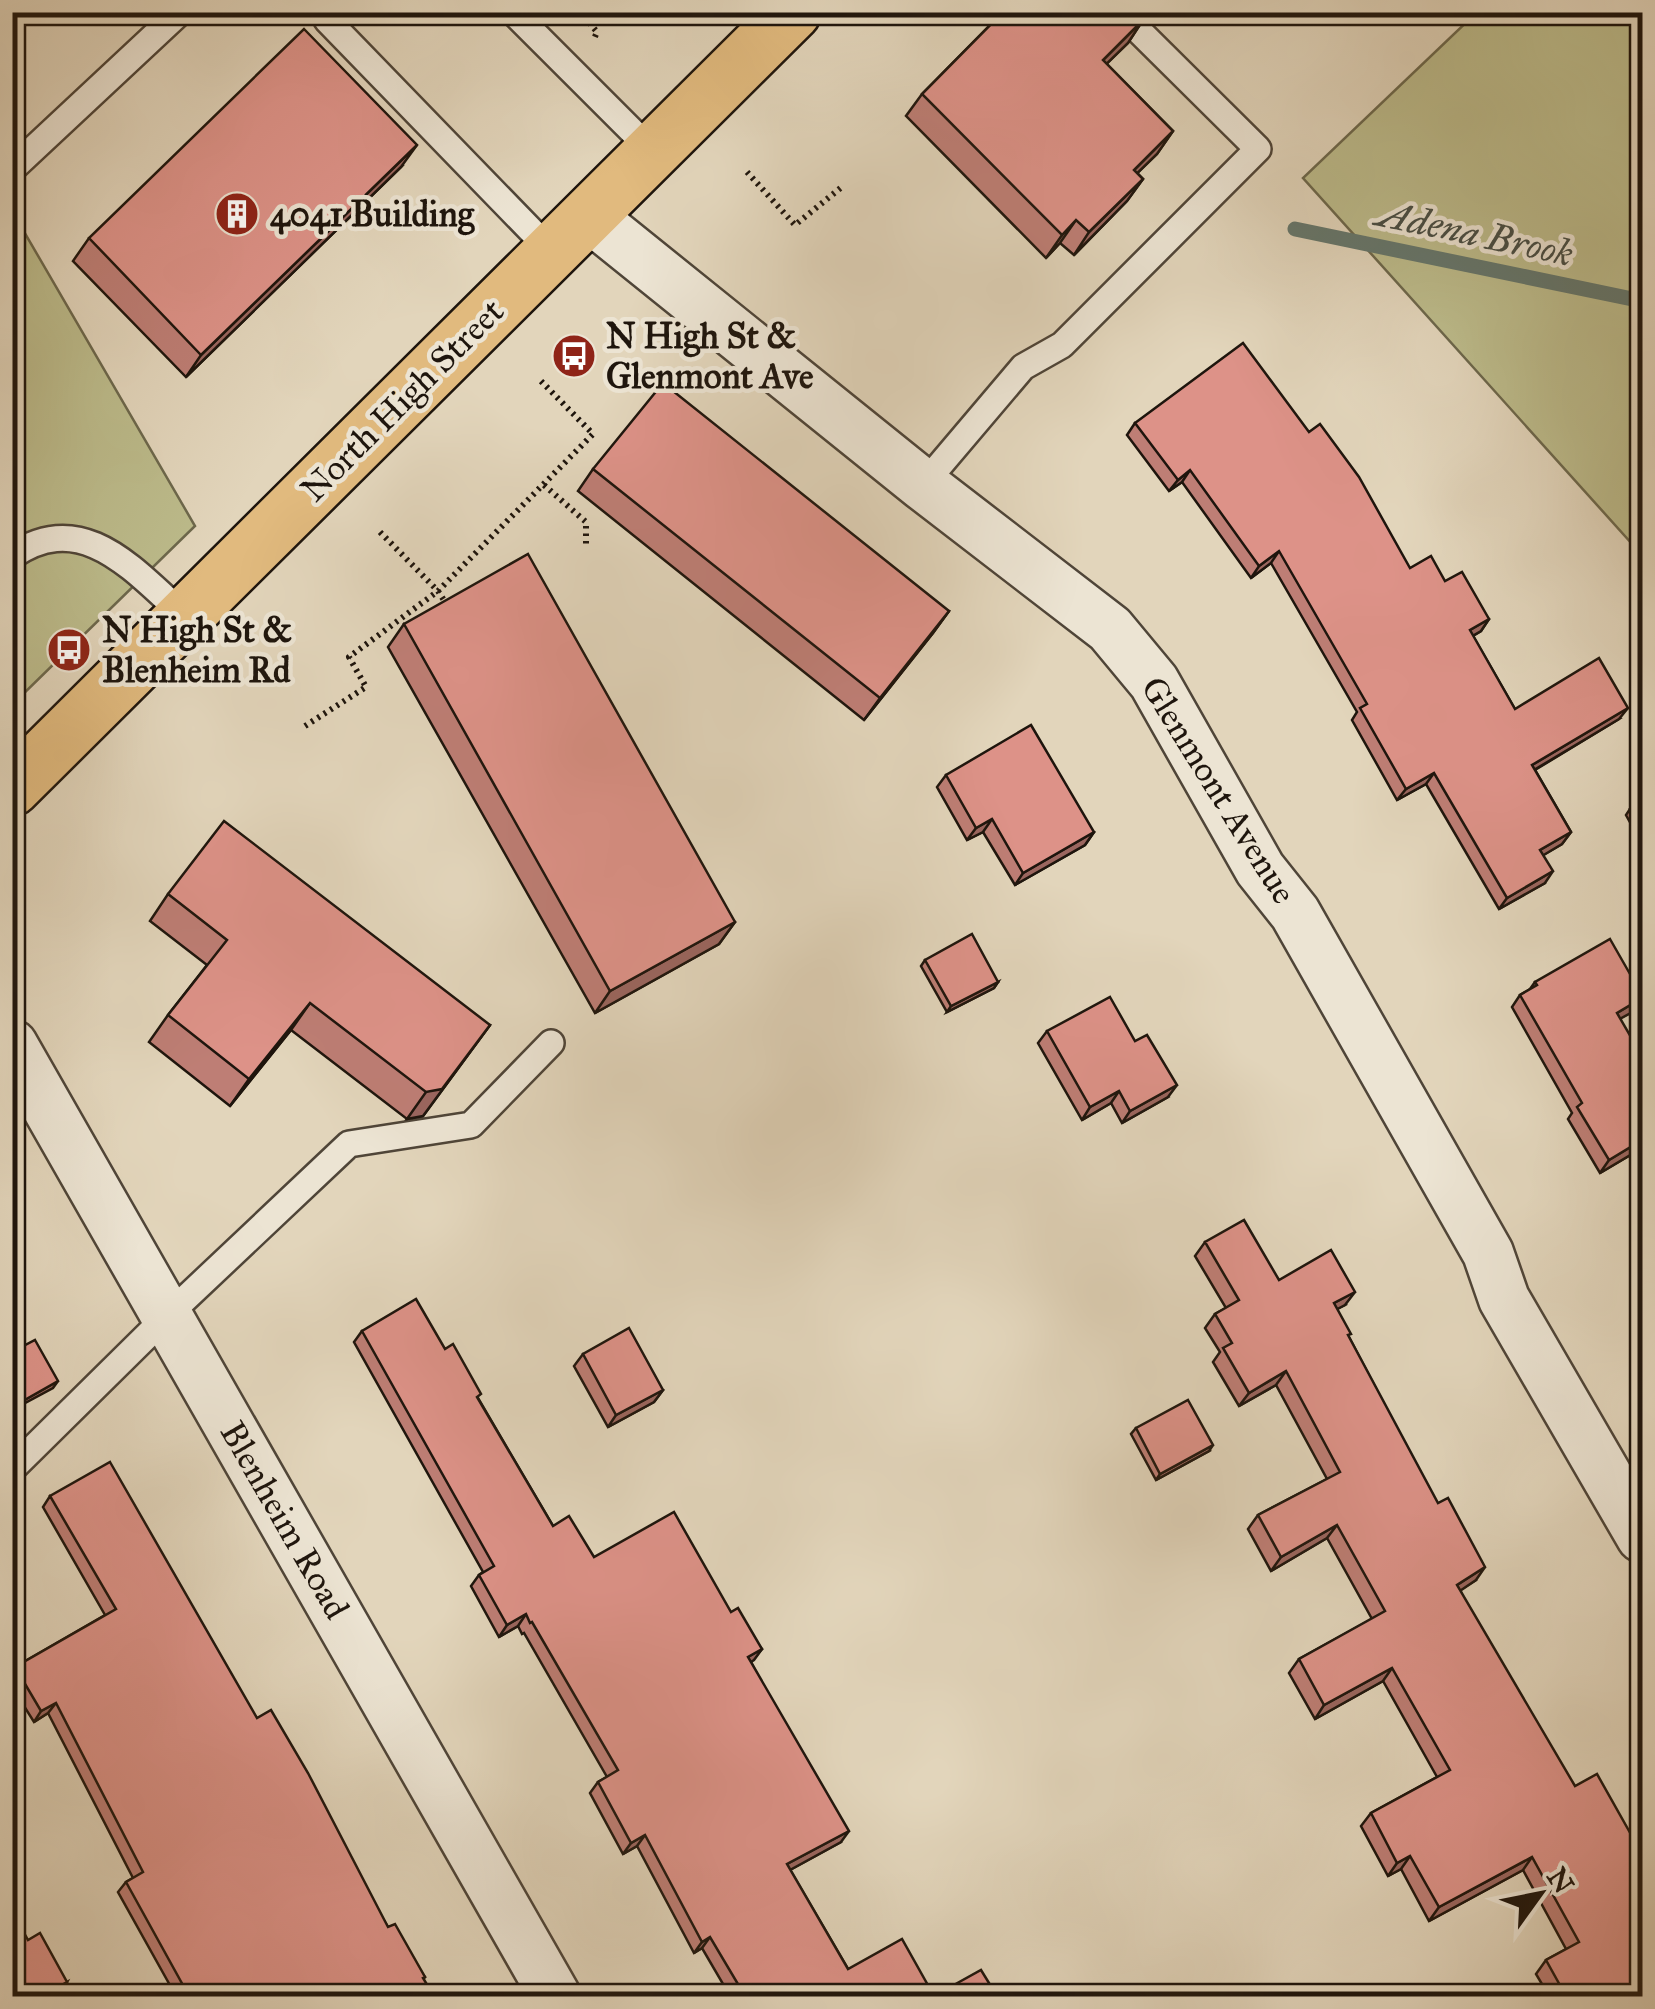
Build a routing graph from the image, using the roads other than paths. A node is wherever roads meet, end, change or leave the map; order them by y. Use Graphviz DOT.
graph roads {
  1 [pos="180,12"];
  2 [pos="325,12"];
  3 [pos="513,12"];
  4 [pos="794,12"];
  5 [pos="1139,31"];
  6 [pos="654,152"];
  7 [pos="12,169"];
  8 [pos="571,234"];
  9 [pos="923,485"];
  10 [pos="12,556"];
  11 [pos="184,615"];
  12 [pos="19,767"];
  13 [pos="550,1043"];
  14 [pos="12,1045"];
  15 [pos="169,1314"];
  16 [pos="12,1469"];
  17 [pos="1642,1538"];
  18 [pos="555,1996"];
  1 -- 7 [label="lane"];
  2 -- 8 [label="lane"];
  3 -- 6 [label="lane"];
  4 -- 6 [label="main road, North High Street"];
  5 -- 9 [label="lane"];
  6 -- 8 [label="main road, North High Street"];
  8 -- 9 [label="street, Glenmont Avenue"];
  8 -- 11 [label="main road, North High Street"];
  9 -- 17 [label="street, Glenmont Avenue"];
  10 -- 11 [label="lane"];
  11 -- 12 [label="main road, North High Street"];
  13 -- 15 [label="lane"];
  14 -- 15 [label="street, Blenheim Road"];
  15 -- 16 [label="lane"];
  15 -- 18 [label="street, Blenheim Road"];
}
